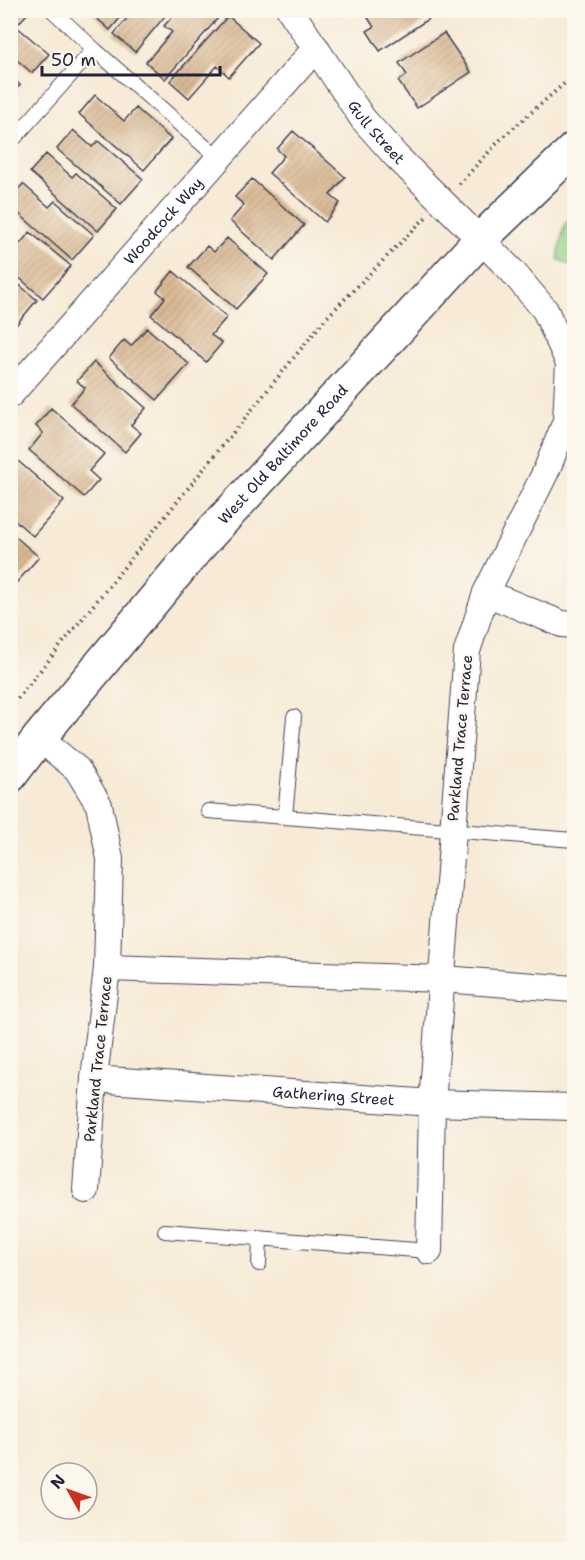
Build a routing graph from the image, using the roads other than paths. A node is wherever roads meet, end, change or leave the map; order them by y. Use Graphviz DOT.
graph roads {
  1 [pos="52,10"];
  2 [pos="290,10"];
  3 [pos="316,48"];
  4 [pos="94,49"];
  5 [pos="10,143"];
  6 [pos="574,149"];
  7 [pos="218,158"];
  8 [pos="481,238"];
  9 [pos="10,395"];
  10 [pos="486,593"];
  11 [pos="574,625"];
  12 [pos="294,717"];
  13 [pos="39,738"];
  14 [pos="10,776"];
  15 [pos="208,811"];
  16 [pos="285,817"];
  17 [pos="452,830"];
  18 [pos="574,840"];
  19 [pos="107,968"];
  20 [pos="443,979"];
  21 [pos="574,989"];
  22 [pos="94,1079"];
  23 [pos="432,1103"];
  24 [pos="574,1107"];
  25 [pos="86,1190"];
  26 [pos="165,1231"];
  27 [pos="260,1238"];
  28 [pos="429,1251"];
  29 [pos="259,1264"];
  1 -- 4 [label="lane"];
  2 -- 3 [label="street, Gull Street"];
  3 -- 7 [label="street, Woodcock Way"];
  3 -- 8 [label="street, Gull Street"];
  4 -- 5 [label="lane"];
  4 -- 7 [label="lane"];
  6 -- 8 [label="street, West Old Baltimore Road"];
  7 -- 9 [label="street, Woodcock Way"];
  8 -- 10 [label="street, Parkland Trace Terrace"];
  8 -- 13 [label="street, West Old Baltimore Road"];
  10 -- 11 [label="street"];
  10 -- 17 [label="street, Parkland Trace Terrace"];
  12 -- 16 [label="lane"];
  13 -- 14 [label="street, West Old Baltimore Road"];
  13 -- 19 [label="street, Parkland Trace Terrace"];
  15 -- 16 [label="lane"];
  16 -- 17 [label="lane"];
  17 -- 18 [label="lane"];
  17 -- 20 [label="street, Parkland Trace Terrace"];
  19 -- 20 [label="street"];
  19 -- 22 [label="street, Parkland Trace Terrace"];
  20 -- 21 [label="street"];
  20 -- 23 [label="street, Parkland Trace Terrace"];
  22 -- 23 [label="street, Gathering Street"];
  22 -- 25 [label="street, Parkland Trace Terrace"];
  23 -- 24 [label="street, Gathering Street"];
  23 -- 28 [label="street, Parkland Trace Terrace"];
  26 -- 27 [label="lane"];
  27 -- 28 [label="lane"];
  27 -- 29 [label="lane"];
}
